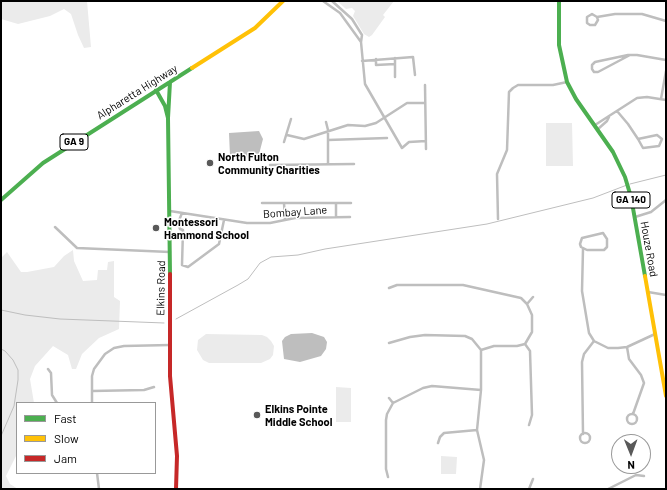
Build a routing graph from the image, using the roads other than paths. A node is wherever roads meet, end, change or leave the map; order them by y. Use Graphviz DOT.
graph roads {
  1 [pos="283,1"];
  2 [pos="323,1"];
  3 [pos="332,1"];
  4 [pos="559,1"];
  5 [pos="597,17"];
  6 [pos="666,21"];
  7 [pos="361,42"];
  8 [pos="630,56"];
  9 [pos="395,58"];
  10 [pos="376,59"];
  11 [pos="666,60"];
  12 [pos="362,61"];
  13 [pos="395,64"];
  14 [pos="666,71"];
  15 [pos="415,75"];
  16 [pos="395,77"];
  17 [pos="170,82"];
  18 [pos="567,82"];
  19 [pos="425,85"];
  20 [pos="156,90"];
  21 [pos="661,99"];
  22 [pos="666,100"];
  23 [pos="426,103"];
  24 [pos="617,111"];
  25 [pos="168,118"];
  26 [pos="386,118"];
  27 [pos="291,119"];
  28 [pos="326,122"];
  29 [pos="596,127"];
  30 [pos="328,130"];
  31 [pos="286,135"];
  32 [pos="387,138"];
  33 [pos="638,139"];
  34 [pos="328,140"];
  35 [pos="426,141"];
  36 [pos="284,142"];
  37 [pos="426,150"];
  38 [pos="328,164"];
  39 [pos="354,164"];
  40 [pos="270,165"];
  41 [pos="1,200"];
  42 [pos="666,200"];
  43 [pos="262,203"];
  44 [pos="284,203"];
  45 [pos="336,203"];
  46 [pos="351,203"];
  47 [pos="170,211"];
  48 [pos="182,213"];
  49 [pos="336,217"];
  50 [pos="350,217"];
  51 [pos="635,217"];
  52 [pos="224,220"];
  53 [pos="285,220"];
  54 [pos="498,220"];
  55 [pos="55,227"];
  56 [pos="583,249"];
  57 [pos="170,252"];
  58 [pos="389,288"];
  59 [pos="648,292"];
  60 [pos="666,295"];
  61 [pos="533,297"];
  62 [pos="527,304"];
  63 [pos="655,334"];
  64 [pos="594,341"];
  65 [pos="389,343"];
  66 [pos="525,344"];
  67 [pos="170,345"];
  68 [pos="627,346"];
  69 [pos="481,350"];
  70 [pos="48,369"];
  71 [pos="154,386"];
  72 [pos="665,388"];
  73 [pos="92,390"];
  74 [pos="481,390"];
  75 [pos="666,396"];
  76 [pos="389,398"];
  77 [pos="56,402"];
  78 [pos="92,402"];
  79 [pos="393,403"];
  80 [pos="632,414"];
  81 [pos="529,425"];
  82 [pos="477,430"];
  83 [pos="583,434"];
  84 [pos="438,443"];
  85 [pos="97,474"];
  86 [pos="644,476"];
  87 [pos="388,477"];
  88 [pos="533,479"];
  89 [pos="99,489"];
  90 [pos="176,489"];
  91 [pos="480,489"];
  92 [pos="529,489"];
  93 [pos="608,489"];
  1 -- 17 [label="main road, Alpharetta Highway / GA 9"];
  2 -- 7 [label="street"];
  3 -- 7 [label="street"];
  4 -- 18 [label="main road, Houze Road / GA 140"];
  5 -- 5 [label="street"];
  5 -- 6 [label="street"];
  7 -- 12 [label="street"];
  8 -- 8 [label="street"];
  8 -- 11 [label="street"];
  9 -- 10 [label="street"];
  9 -- 13 [label="street"];
  9 -- 15 [label="street"];
  10 -- 12 [label="street"];
  10 -- 13 [label="street"];
  12 -- 26 [label="street"];
  13 -- 16 [label="street"];
  14 -- 21 [label="street"];
  17 -- 20 [label="main road, Alpharetta Highway / GA 9"];
  17 -- 25 [label="main road"];
  18 -- 29 [label="main road, Houze Road / GA 140"];
  18 -- 54 [label="street"];
  19 -- 23 [label="street"];
  20 -- 25 [label="main road, Elkins Road"];
  20 -- 41 [label="main road, Alpharetta Highway / GA 9"];
  21 -- 22 [label="street"];
  21 -- 24 [label="street"];
  23 -- 26 [label="street"];
  23 -- 35 [label="street"];
  24 -- 29 [label="street"];
  24 -- 33 [label="street"];
  25 -- 47 [label="main road, Elkins Road"];
  26 -- 30 [label="street"];
  26 -- 35 [label="street"];
  27 -- 31 [label="street"];
  28 -- 30 [label="street"];
  29 -- 51 [label="main road, Houze Road / GA 140"];
  30 -- 31 [label="street"];
  30 -- 34 [label="street"];
  31 -- 36 [label="street"];
  32 -- 34 [label="street"];
  33 -- 33 [label="street"];
  34 -- 38 [label="street"];
  35 -- 37 [label="street"];
  38 -- 39 [label="street"];
  38 -- 40 [label="street"];
  42 -- 51 [label="street"];
  43 -- 44 [label="street"];
  44 -- 45 [label="street"];
  44 -- 53 [label="street"];
  45 -- 46 [label="street"];
  45 -- 49 [label="street"];
  47 -- 48 [label="street, Bombay Lane"];
  47 -- 57 [label="main road, Elkins Road"];
  48 -- 52 [label="street, Bombay Lane"];
  48 -- 52 [label="street"];
  49 -- 50 [label="street, Bombay Lane"];
  49 -- 53 [label="street, Bombay Lane"];
  51 -- 59 [label="main road, Houze Road / GA 140"];
  52 -- 53 [label="street, Bombay Lane"];
  55 -- 57 [label="street"];
  56 -- 56 [label="street"];
  56 -- 64 [label="street"];
  57 -- 67 [label="main road, Elkins Road"];
  58 -- 62 [label="street"];
  59 -- 60 [label="street"];
  59 -- 63 [label="main road, Houze Road / GA 140"];
  61 -- 62 [label="street"];
  62 -- 66 [label="street"];
  63 -- 68 [label="street"];
  63 -- 72 [label="main road, Houze Road / GA 140"];
  64 -- 68 [label="street"];
  64 -- 83 [label="street"];
  65 -- 69 [label="street"];
  66 -- 69 [label="street"];
  66 -- 81 [label="street"];
  67 -- 73 [label="street"];
  67 -- 90 [label="main road, Elkins Road"];
  68 -- 80 [label="street"];
  69 -- 74 [label="street"];
  70 -- 77 [label="street"];
  71 -- 73 [label="street"];
  72 -- 75 [label="main road, Houze Road / GA 140"];
  73 -- 78 [label="street"];
  74 -- 79 [label="street"];
  74 -- 82 [label="street"];
  76 -- 79 [label="street"];
  79 -- 87 [label="street"];
  80 -- 80 [label="street"];
  82 -- 84 [label="street"];
  82 -- 91 [label="street"];
  85 -- 89 [label="street"];
  86 -- 93 [label="street"];
  88 -- 92 [label="street"];
}
